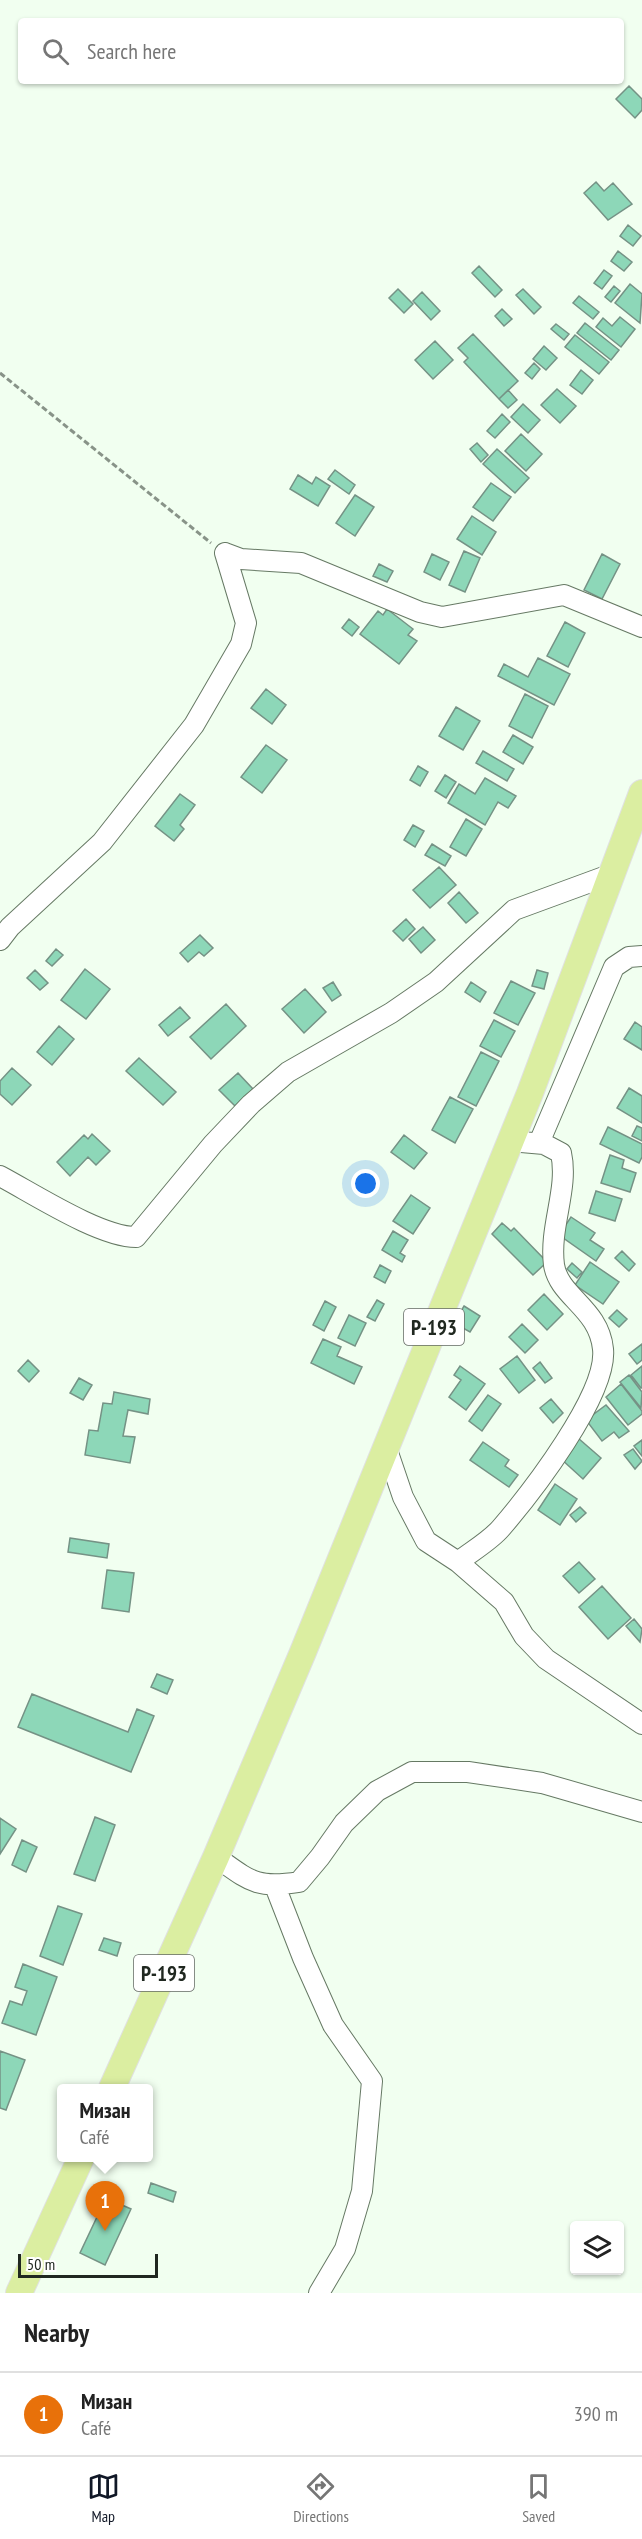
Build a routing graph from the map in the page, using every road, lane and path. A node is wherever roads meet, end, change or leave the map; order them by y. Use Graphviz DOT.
graph roads {
  1 [pos="0,373"];
  2 [pos="225,553"];
  3 [pos="642,627"];
  4 [pos="642,793"];
  5 [pos="612,874"];
  6 [pos="0,940"];
  7 [pos="642,956"];
  8 [pos="510,1141"];
  9 [pos="539,1143"];
  10 [pos="0,1176"];
  11 [pos="385,1444"];
  12 [pos="458,1562"];
  13 [pos="642,1724"];
  14 [pos="642,1812"];
  15 [pos="216,1857"];
  16 [pos="275,1886"];
  17 [pos="114,2084"];
  18 [pos="79,2162"];
  19 [pos="19,2293"];
  20 [pos="319,2293"];
  1 -- 2 [label="path"];
  2 -- 3 [label="lane"];
  2 -- 6 [label="lane"];
  4 -- 5 [label="main road, Р-193"];
  5 -- 8 [label="main road, Р-193"];
  5 -- 10 [label="lane"];
  7 -- 9 [label="lane"];
  8 -- 9 [label="lane"];
  8 -- 11 [label="main road, Р-193"];
  9 -- 12 [label="lane"];
  11 -- 12 [label="lane"];
  11 -- 15 [label="main road, Р-193"];
  12 -- 13 [label="lane"];
  14 -- 16 [label="lane"];
  15 -- 16 [label="lane"];
  15 -- 17 [label="main road, Р-193"];
  16 -- 20 [label="lane"];
  18 -- 19 [label="main road"];
}
